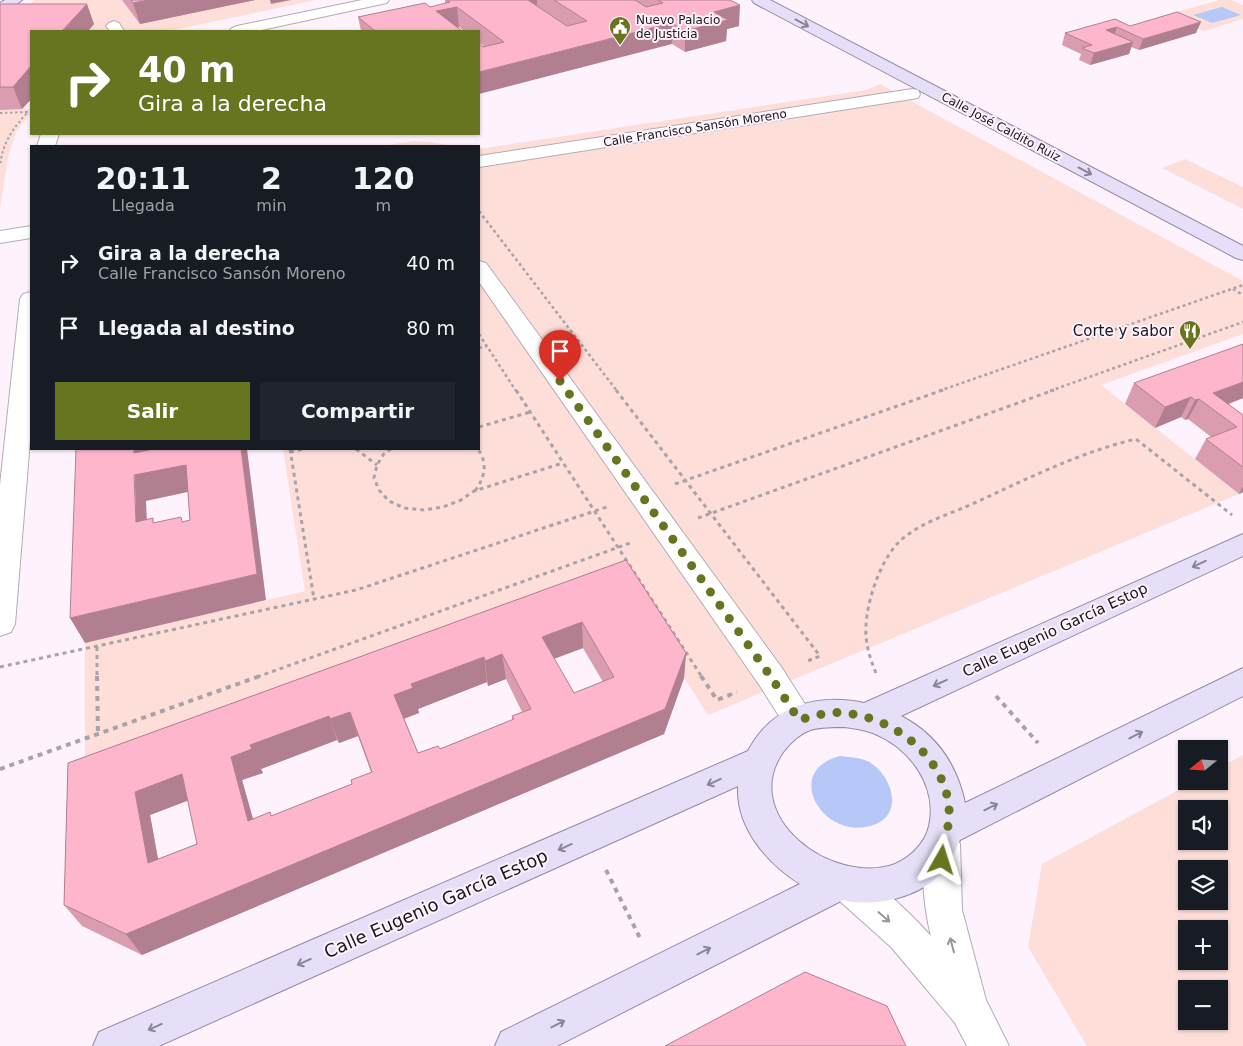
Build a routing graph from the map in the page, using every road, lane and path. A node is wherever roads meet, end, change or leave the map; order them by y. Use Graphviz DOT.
graph roads {
  1 [pos="15,0"];
  2 [pos="382,0"];
  3 [pos="759,0"];
  4 [pos="789,0"];
  5 [pos="0,10"];
  6 [pos="242,30"];
  7 [pos="912,94"];
  8 [pos="0,113"];
  9 [pos="480,162"];
  10 [pos="0,166"];
  11 [pos="1165,194"];
  12 [pos="480,212"];
  13 [pos="30,232"];
  14 [pos="0,237"];
  15 [pos="1243,254"];
  16 [pos="480,269"];
  17 [pos="1243,285"];
  18 [pos="1233,289"];
  19 [pos="1243,295"];
  20 [pos="30,309"];
  21 [pos="1243,322"];
  22 [pos="480,336"];
  23 [pos="487,346"];
  24 [pos="480,348"];
  25 [pos="530,412"];
  26 [pos="480,426"];
  27 [pos="290,450"];
  28 [pos="357,450"];
  29 [pos="389,450"];
  30 [pos="479,450"];
  31 [pos="563,463"];
  32 [pos="377,464"];
  33 [pos="686,480"];
  34 [pos="474,491"];
  35 [pos="641,495"];
  36 [pos="594,511"];
  37 [pos="711,514"];
  38 [pos="666,530"];
  39 [pos="1239,531"];
  40 [pos="618,547"];
  41 [pos="314,599"];
  42 [pos="0,624"];
  43 [pos="97,646"];
  44 [pos="820,656"];
  45 [pos="0,668"];
  46 [pos="971,669"];
  47 [pos="1243,681"];
  48 [pos="718,700"];
  49 [pos="879,711"];
  50 [pos="799,720"];
  51 [pos="98,734"];
  52 [pos="758,762"];
  53 [pos="0,769"];
  54 [pos="1064,771"];
  55 [pos="590,836"];
  56 [pos="945,836"];
  57 [pos="843,884"];
  58 [pos="657,975"];
  59 [pos="969,1009"];
  60 [pos="113,1046"];
  61 [pos="515,1046"];
  62 [pos="989,1046"];
  1 -- 5 [label="main road"];
  2 -- 6 [label="street"];
  3 -- 15 [label="main road, Calle José Caldito Ruiz, one-way"];
  4 -- 11 [label="main road, Calle José Caldito Ruiz"];
  7 -- 9 [label="street, Calle Francisco Sansón Moreno"];
  8 -- 10 [label="path"];
  12 -- 33 [label="path"];
  13 -- 14 [label="street"];
  16 -- 35 [label="street"];
  17 -- 18 [label="path"];
  18 -- 19 [label="path"];
  18 -- 33 [label="path"];
  20 -- 42 [label="street"];
  21 -- 37 [label="path"];
  22 -- 23 [label="path"];
  23 -- 24 [label="path"];
  23 -- 25 [label="path"];
  25 -- 26 [label="path"];
  25 -- 31 [label="path"];
  27 -- 41 [label="path"];
  28 -- 32 [label="path"];
  29 -- 32 [label="path"];
  30 -- 34 [label="path"];
  31 -- 34 [label="path"];
  31 -- 36 [label="path"];
  32 -- 34 [label="path"];
  33 -- 35 [label="path"];
  33 -- 37 [label="path"];
  35 -- 36 [label="path"];
  35 -- 38 [label="street"];
  36 -- 40 [label="path"];
  36 -- 41 [label="path"];
  37 -- 38 [label="path"];
  37 -- 44 [label="path"];
  38 -- 40 [label="path"];
  38 -- 50 [label="street"];
  39 -- 46 [label="main road, Calle Eugenio García Estop, one-way"];
  39 -- 49 [label="path"];
  40 -- 48 [label="path"];
  40 -- 51 [label="path"];
  41 -- 43 [label="path"];
  43 -- 45 [label="path"];
  43 -- 51 [label="path"];
  46 -- 49 [label="main road, Calle Eugenio García Estop, one-way"];
  46 -- 54 [label="path"];
  54 -- 47 [label="main road, one-way"];
  49 -- 50 [label="main road"];
  49 -- 56 [label="main road"];
  50 -- 52 [label="main road"];
  51 -- 53 [label="path"];
  52 -- 55 [label="main road, Calle Eugenio García Estop, one-way"];
  52 -- 57 [label="main road"];
  56 -- 54 [label="main road, one-way"];
  55 -- 58 [label="path"];
  55 -- 60 [label="main road, Calle Eugenio García Estop, one-way"];
  56 -- 57 [label="main road"];
  59 -- 56 [label="street, one-way"];
  58 -- 57 [label="main road, one-way"];
  57 -- 59 [label="street, one-way"];
  61 -- 58 [label="main road, one-way"];
  59 -- 62 [label="street"];
}
